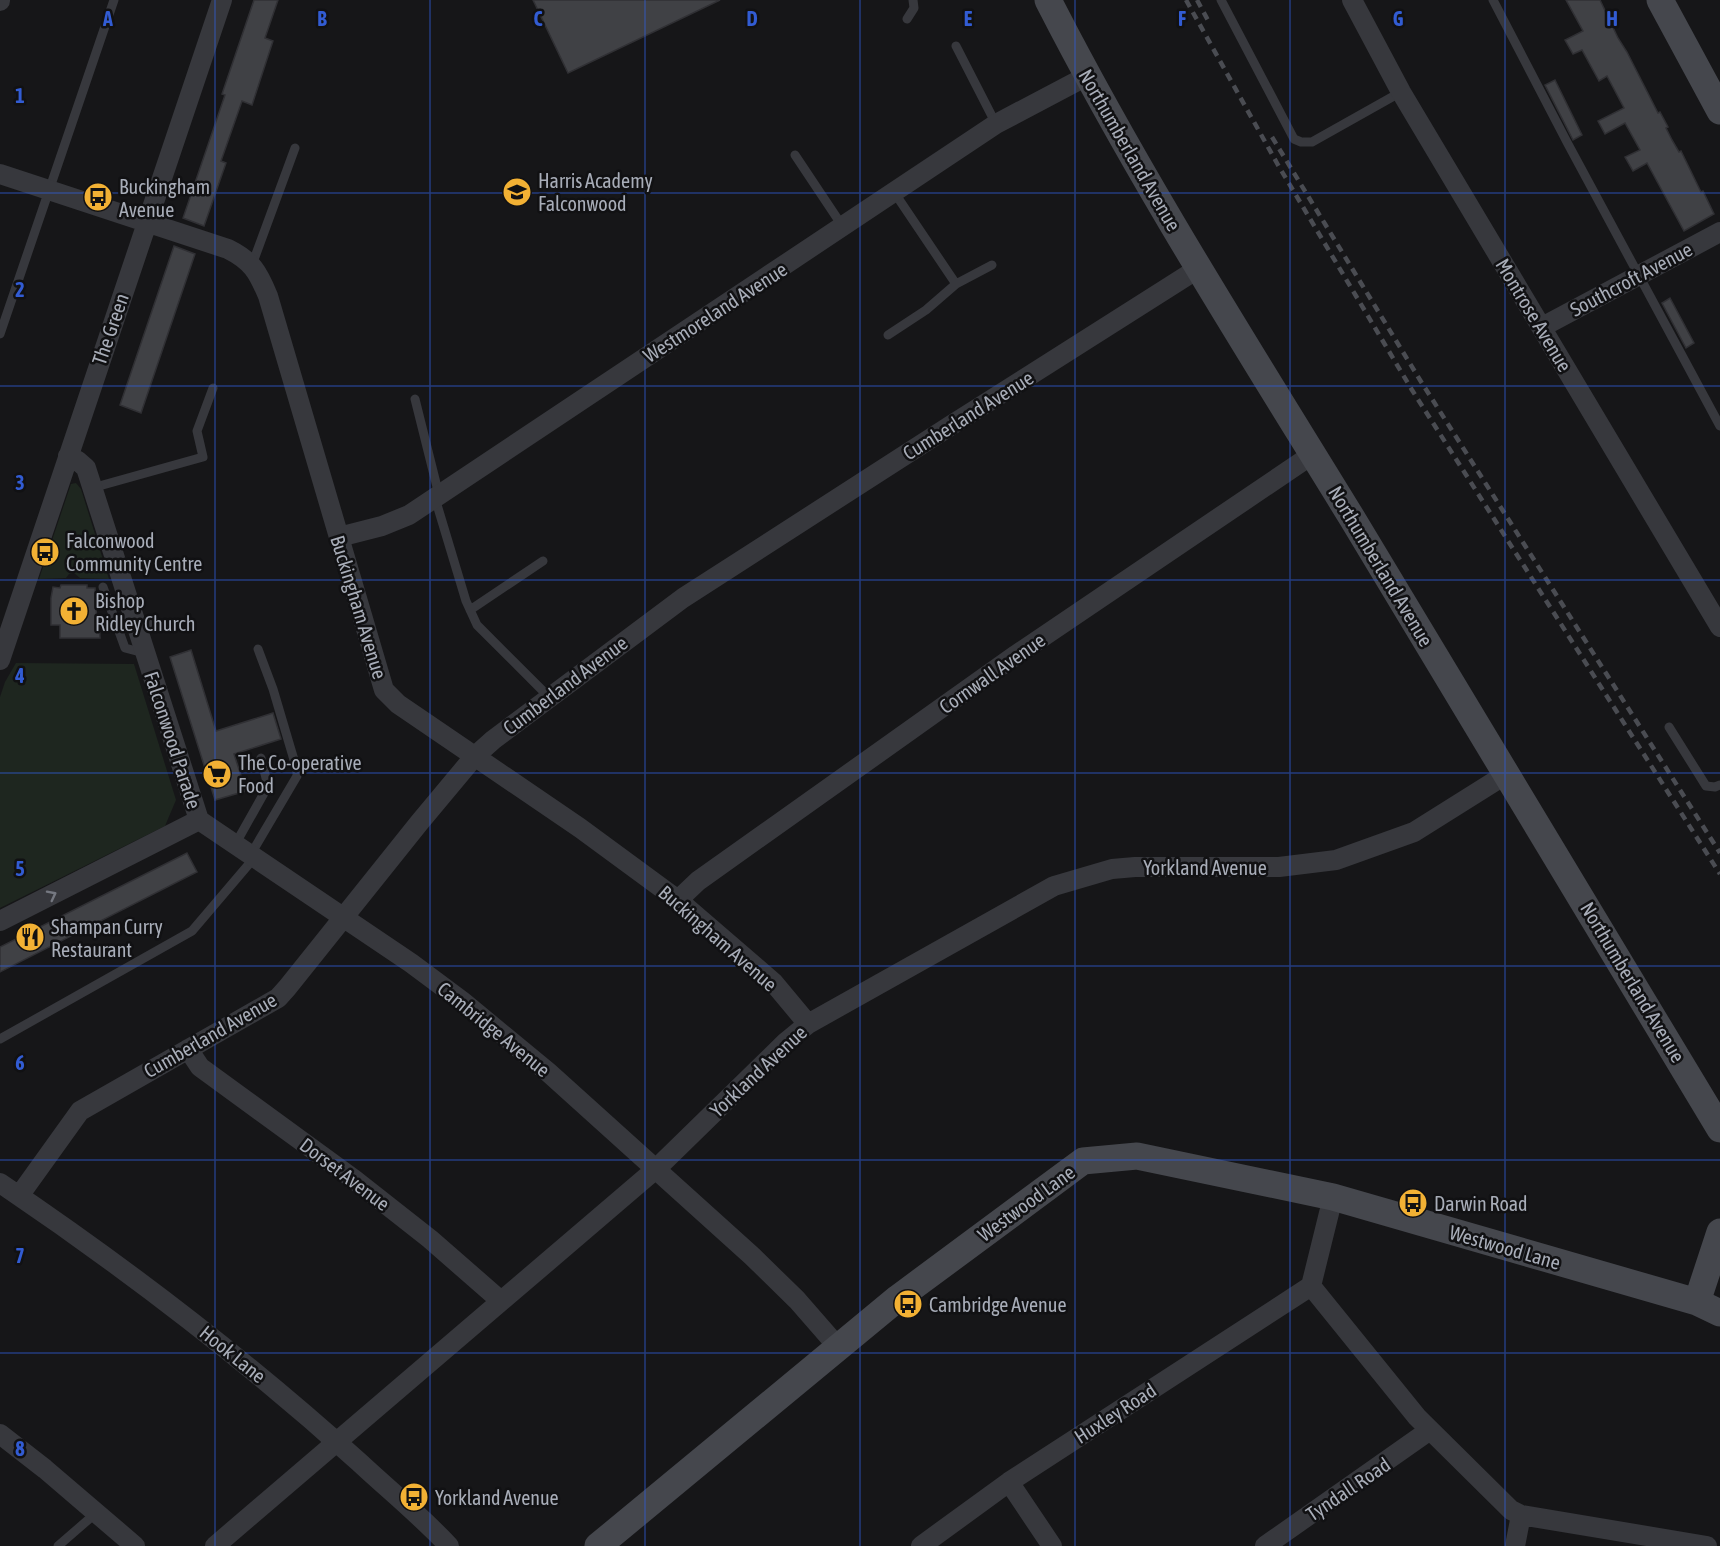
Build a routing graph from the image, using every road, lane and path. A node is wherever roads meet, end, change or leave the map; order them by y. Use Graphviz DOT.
graph roads {
  1 [pos="114,0"];
  2 [pos="222,0"];
  3 [pos="913,0"];
  4 [pos="1048,0"];
  5 [pos="1221,0"];
  6 [pos="1352,0"];
  7 [pos="1493,0"];
  8 [pos="1660,0"];
  9 [pos="907,19"];
  10 [pos="956,46"];
  11 [pos="1087,76"];
  12 [pos="1401,92"];
  13 [pos="1720,111"];
  14 [pos="996,124"];
  15 [pos="295,148"];
  16 [pos="795,155"];
  17 [pos="0,174"];
  18 [pos="51,190"];
  19 [pos="894,192"];
  20 [pos="146,222"];
  21 [pos="843,227"];
  22 [pos="1720,232"];
  23 [pos="252,265"];
  24 [pos="992,265"];
  25 [pos="1199,268"];
  26 [pos="1640,275"];
  27 [pos="956,284"];
  28 [pos="1542,327"];
  29 [pos="0,334"];
  30 [pos="888,335"];
  31 [pos="213,388"];
  32 [pos="415,399"];
  33 [pos="1720,426"];
  34 [pos="1313,454"];
  35 [pos="68,456"];
  36 [pos="92,488"];
  37 [pos="437,496"];
  38 [pos="339,537"];
  39 [pos="543,561"];
  40 [pos="103,587"];
  41 [pos="470,610"];
  42 [pos="1720,627"];
  43 [pos="258,649"];
  44 [pos="146,654"];
  45 [pos="0,660"];
  46 [pos="549,697"];
  47 [pos="1669,727"];
  48 [pos="474,757"];
  49 [pos="261,758"];
  50 [pos="1508,773"];
  51 [pos="1720,785"];
  52 [pos="199,820"];
  53 [pos="247,851"];
  54 [pos="678,900"];
  55 [pos="344,917"];
  56 [pos="0,921"];
  57 [pos="808,1024"];
  58 [pos="0,1039"];
  59 [pos="188,1049"];
  60 [pos="1720,1129"];
  61 [pos="657,1168"];
  62 [pos="0,1183"];
  63 [pos="19,1196"];
  64 [pos="1333,1197"];
  65 [pos="1720,1232"];
  66 [pos="1311,1286"];
  67 [pos="501,1301"];
  68 [pos="1708,1307"];
  69 [pos="838,1347"];
  70 [pos="1430,1430"];
  71 [pos="0,1434"];
  72 [pos="336,1442"];
  73 [pos="1009,1482"];
  74 [pos="96,1513"];
  75 [pos="1521,1515"];
  76 [pos="58,1546"];
  77 [pos="135,1546"];
  78 [pos="215,1546"];
  79 [pos="449,1546"];
  80 [pos="598,1546"];
  81 [pos="921,1546"];
  82 [pos="1052,1546"];
  83 [pos="1265,1546"];
  84 [pos="1515,1546"];
  85 [pos="1707,1546"];
  1 -- 18 [label="lane"];
  2 -- 20 [label="street, The Green"];
  3 -- 9 [label="lane"];
  4 -- 11 [label="street, Northumberland Avenue"];
  5 -- 12 [label="lane"];
  6 -- 12 [label="street, Montrose Avenue"];
  7 -- 26 [label="lane"];
  8 -- 13 [label="street"];
  10 -- 14 [label="lane"];
  11 -- 14 [label="street, Westmoreland Avenue"];
  11 -- 25 [label="street, Northumberland Avenue"];
  12 -- 28 [label="street, Montrose Avenue"];
  14 -- 19 [label="street, Westmoreland Avenue"];
  15 -- 23 [label="lane"];
  16 -- 21 [label="lane"];
  17 -- 18 [label="street, Buckingham Avenue"];
  18 -- 20 [label="street, Buckingham Avenue"];
  18 -- 29 [label="lane"];
  19 -- 21 [label="street, Westmoreland Avenue"];
  19 -- 27 [label="lane"];
  20 -- 23 [label="street, Buckingham Avenue"];
  20 -- 35 [label="street, The Green"];
  21 -- 37 [label="street, Westmoreland Avenue"];
  22 -- 26 [label="street, Southcroft Avenue"];
  23 -- 38 [label="street, Buckingham Avenue"];
  24 -- 27 [label="lane"];
  25 -- 34 [label="street, Northumberland Avenue"];
  25 -- 46 [label="street, Cumberland Avenue"];
  26 -- 28 [label="street, Southcroft Avenue"];
  26 -- 33 [label="lane"];
  27 -- 30 [label="lane"];
  28 -- 42 [label="street, Montrose Avenue"];
  31 -- 36 [label="lane"];
  32 -- 37 [label="lane"];
  34 -- 50 [label="street, Northumberland Avenue"];
  34 -- 54 [label="street, Cornwall Avenue"];
  35 -- 36 [label="street, Falconwood Parade"];
  35 -- 45 [label="street, The Green"];
  36 -- 44 [label="street, Falconwood Parade"];
  37 -- 38 [label="street, Westmoreland Avenue"];
  37 -- 41 [label="lane"];
  38 -- 48 [label="street, Buckingham Avenue"];
  39 -- 41 [label="lane"];
  40 -- 44 [label="lane"];
  41 -- 46 [label="lane"];
  43 -- 53 [label="lane"];
  44 -- 52 [label="street, Falconwood Parade"];
  46 -- 48 [label="street, Cumberland Avenue"];
  47 -- 51 [label="lane"];
  48 -- 54 [label="street, Buckingham Avenue"];
  48 -- 55 [label="street, Cumberland Avenue"];
  49 -- 53 [label="lane"];
  50 -- 57 [label="street, Yorkland Avenue"];
  50 -- 60 [label="street, Northumberland Avenue"];
  52 -- 53 [label="street, Cambridge Avenue"];
  56 -- 52 [label="street, Falconwood Parade, one-way"];
  53 -- 55 [label="street, Cambridge Avenue"];
  53 -- 58 [label="lane"];
  54 -- 57 [label="street, Buckingham Avenue"];
  55 -- 59 [label="street, Cumberland Avenue"];
  55 -- 61 [label="street, Cambridge Avenue"];
  57 -- 61 [label="street, Yorkland Avenue"];
  59 -- 63 [label="street, Cumberland Avenue"];
  59 -- 67 [label="street, Dorset Avenue"];
  61 -- 67 [label="street, Yorkland Avenue"];
  61 -- 69 [label="street, Cambridge Avenue"];
  62 -- 63 [label="street, Hook Lane"];
  63 -- 72 [label="street, Hook Lane"];
  64 -- 66 [label="street"];
  64 -- 68 [label="street, Westwood Lane"];
  64 -- 69 [label="street, Westwood Lane"];
  65 -- 68 [label="street"];
  66 -- 70 [label="street"];
  66 -- 73 [label="street, Huxley Road"];
  67 -- 72 [label="street, Yorkland Avenue"];
  69 -- 80 [label="street, Westwood Lane"];
  70 -- 75 [label="street"];
  70 -- 83 [label="street, Tyndall Road"];
  71 -- 74 [label="street"];
  72 -- 78 [label="street, Yorkland Avenue"];
  72 -- 79 [label="street, Hook Lane"];
  73 -- 81 [label="street, Huxley Road"];
  73 -- 82 [label="street"];
  74 -- 76 [label="lane"];
  74 -- 77 [label="street"];
  75 -- 84 [label="street"];
  75 -- 85 [label="street"];
}
